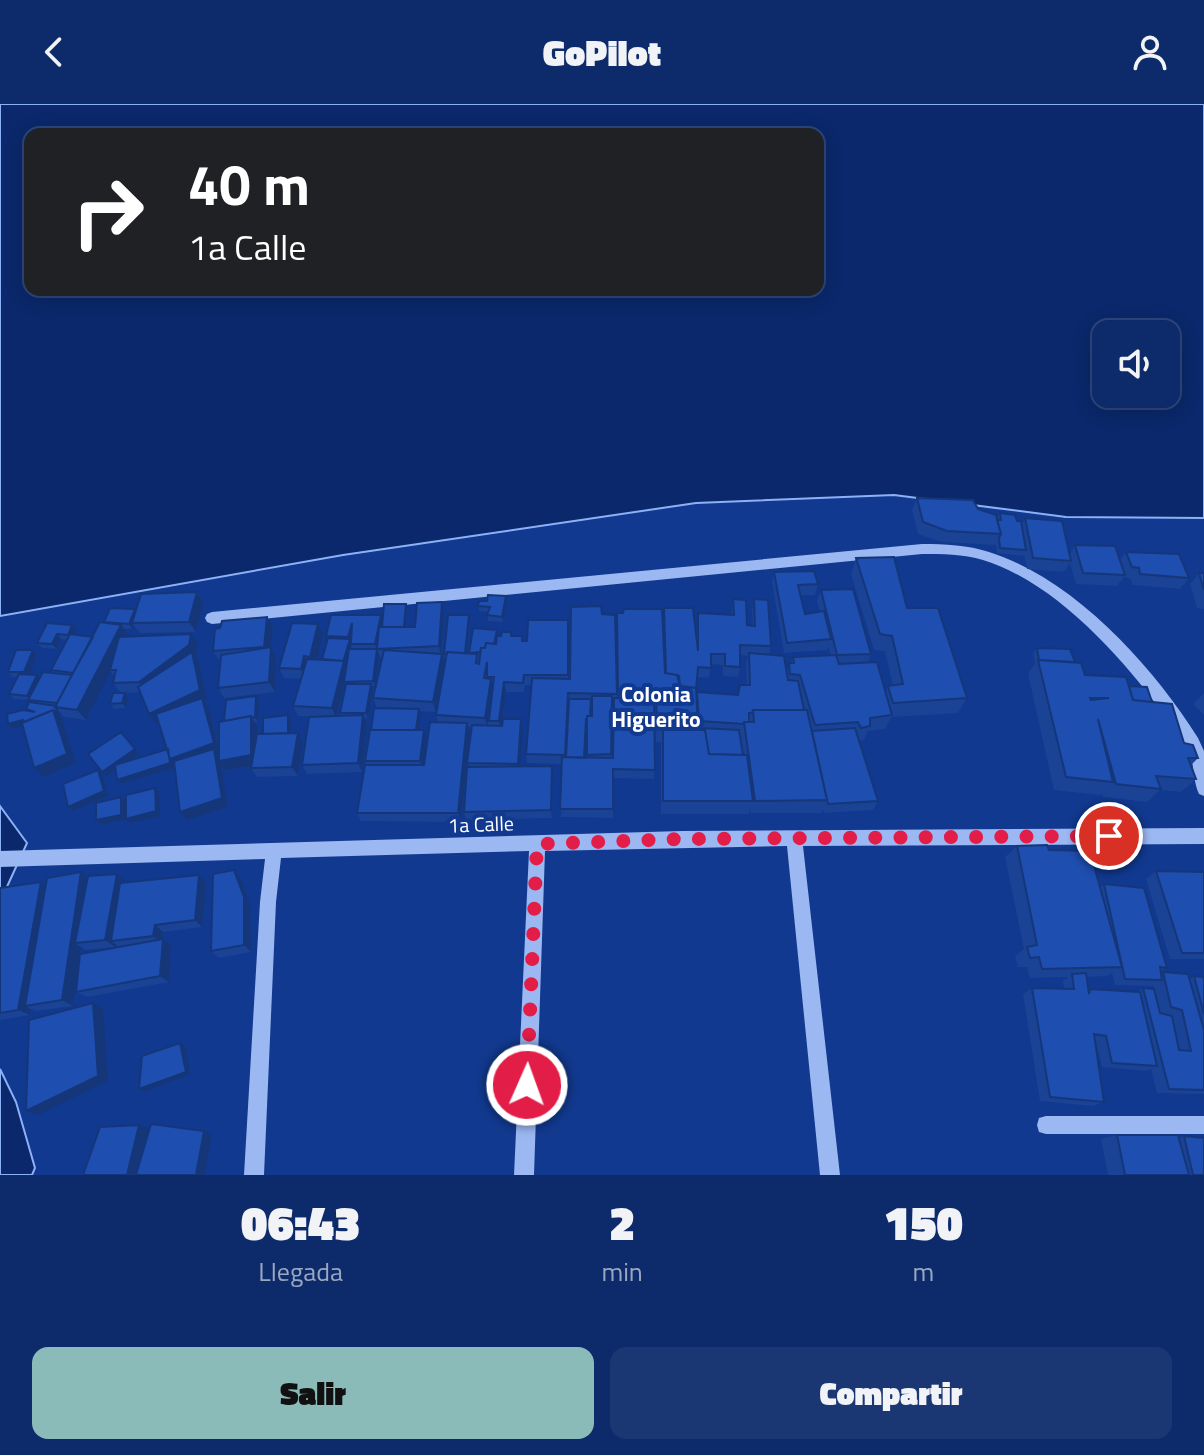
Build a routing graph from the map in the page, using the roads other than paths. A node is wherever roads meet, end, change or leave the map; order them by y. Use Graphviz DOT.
graph roads {
  1 [pos="212,618"];
  2 [pos="1199,750"];
  3 [pos="1204,789"];
  4 [pos="1204,836"];
  5 [pos="794,839"];
  6 [pos="537,844"];
  7 [pos="274,852"];
  8 [pos="0,859"];
  9 [pos="1046,1125"];
  10 [pos="1204,1125"];
  11 [pos="254,1175"];
  12 [pos="524,1175"];
  13 [pos="830,1175"];
  1 -- 2 [label="street"];
  2 -- 3 [label="street"];
  4 -- 5 [label="street, 1a Calle"];
  5 -- 6 [label="street, 1a Calle"];
  5 -- 13 [label="street"];
  6 -- 7 [label="street, 1a Calle"];
  6 -- 12 [label="street"];
  7 -- 8 [label="street, 1a Calle"];
  7 -- 11 [label="street"];
  9 -- 10 [label="street"];
}
